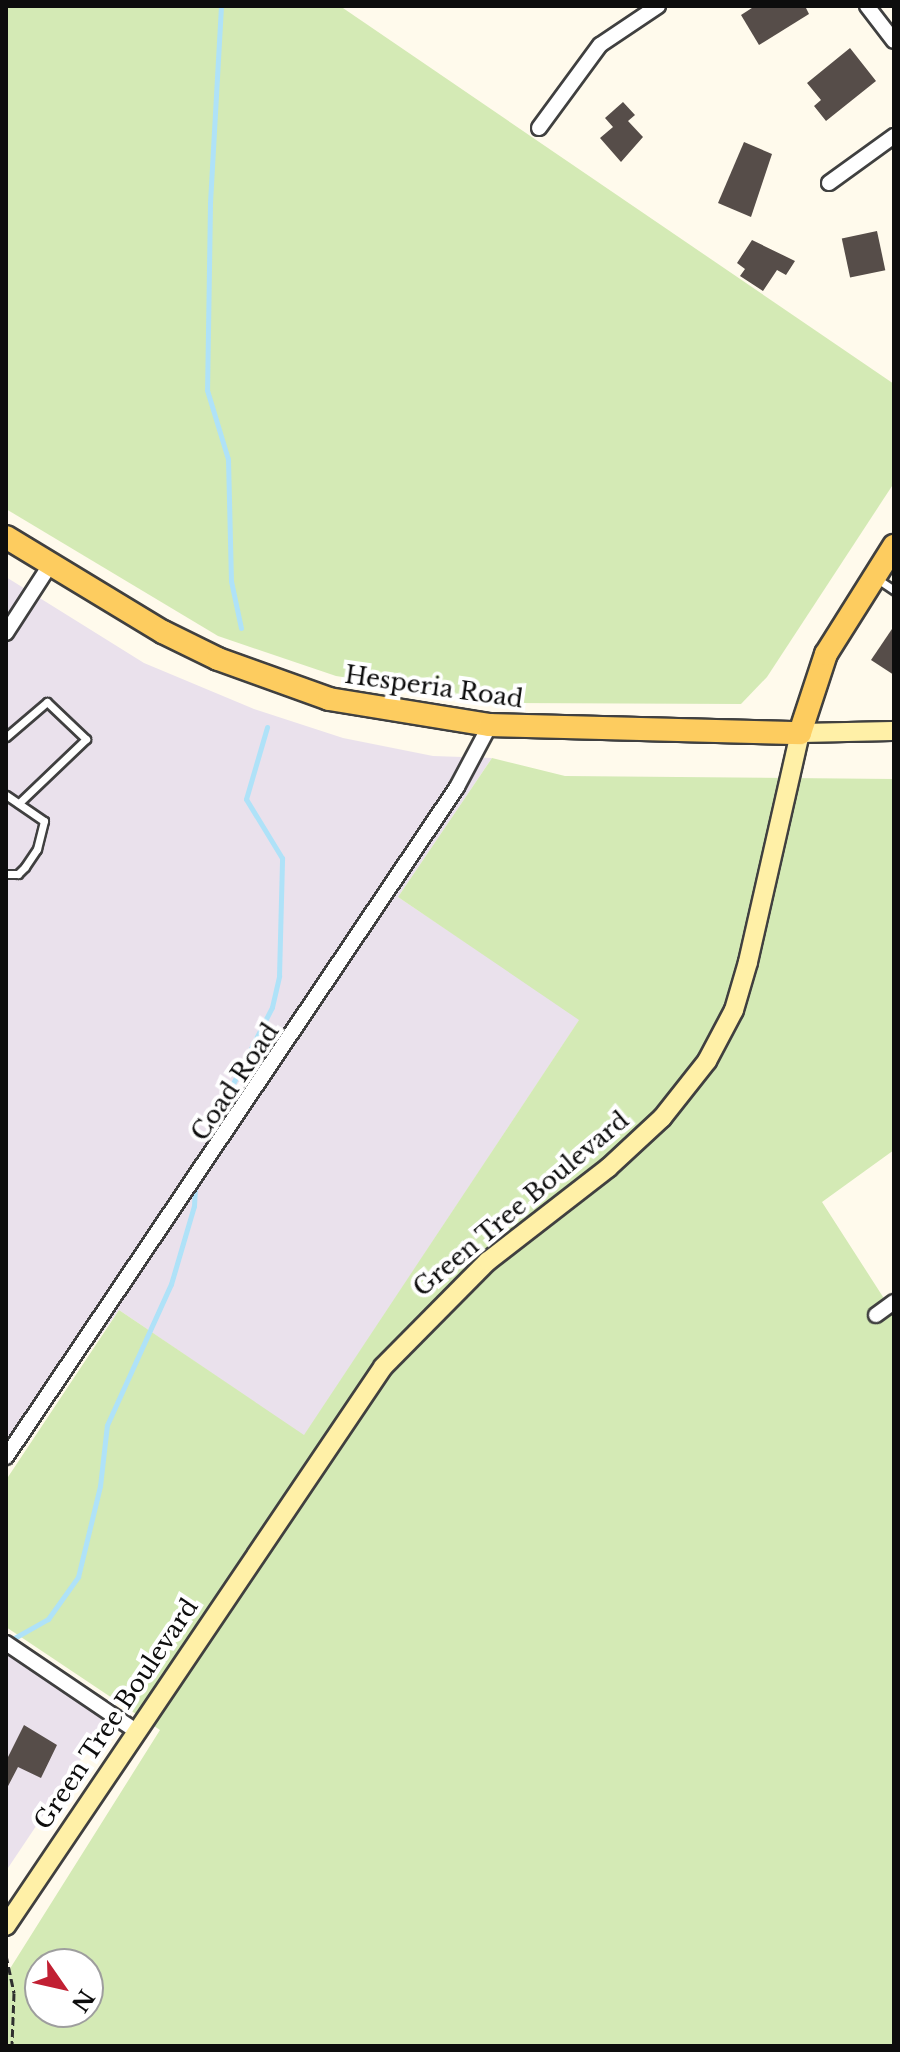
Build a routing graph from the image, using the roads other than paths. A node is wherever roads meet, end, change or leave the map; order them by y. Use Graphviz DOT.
graph roads {
  1 [pos="658,6"];
  2 [pos="867,6"];
  3 [pos="894,41"];
  4 [pos="539,128"];
  5 [pos="894,136"];
  6 [pos="829,183"];
  7 [pos="6,537"];
  8 [pos="894,546"];
  9 [pos="50,565"];
  10 [pos="873,576"];
  11 [pos="894,590"];
  12 [pos="6,633"];
  13 [pos="490,725"];
  14 [pos="894,731"];
  15 [pos="800,733"];
  16 [pos="6,737"];
  17 [pos="6,795"];
  18 [pos="19,803"];
  19 [pos="6,874"];
  20 [pos="894,1302"];
  21 [pos="876,1315"];
  22 [pos="6,1457"];
  23 [pos="6,1643"];
  24 [pos="136,1731"];
  25 [pos="6,1926"];
  1 -- 4 [label="street"];
  2 -- 3 [label="street"];
  5 -- 6 [label="street"];
  7 -- 9 [label="main road, Hesperia Road"];
  8 -- 10 [label="main road, Green Tree Boulevard"];
  9 -- 12 [label="street"];
  9 -- 13 [label="main road, Hesperia Road"];
  10 -- 11 [label="lane"];
  10 -- 15 [label="main road, Green Tree Boulevard"];
  13 -- 15 [label="main road, Hesperia Road"];
  13 -- 22 [label="street, Coad Road"];
  14 -- 15 [label="main road, Hesperia Road"];
  15 -- 24 [label="main road, Green Tree Boulevard"];
  16 -- 18 [label="lane"];
  17 -- 18 [label="lane"];
  18 -- 19 [label="lane"];
  20 -- 21 [label="street"];
  23 -- 24 [label="street"];
  24 -- 25 [label="main road, Green Tree Boulevard"];
}
